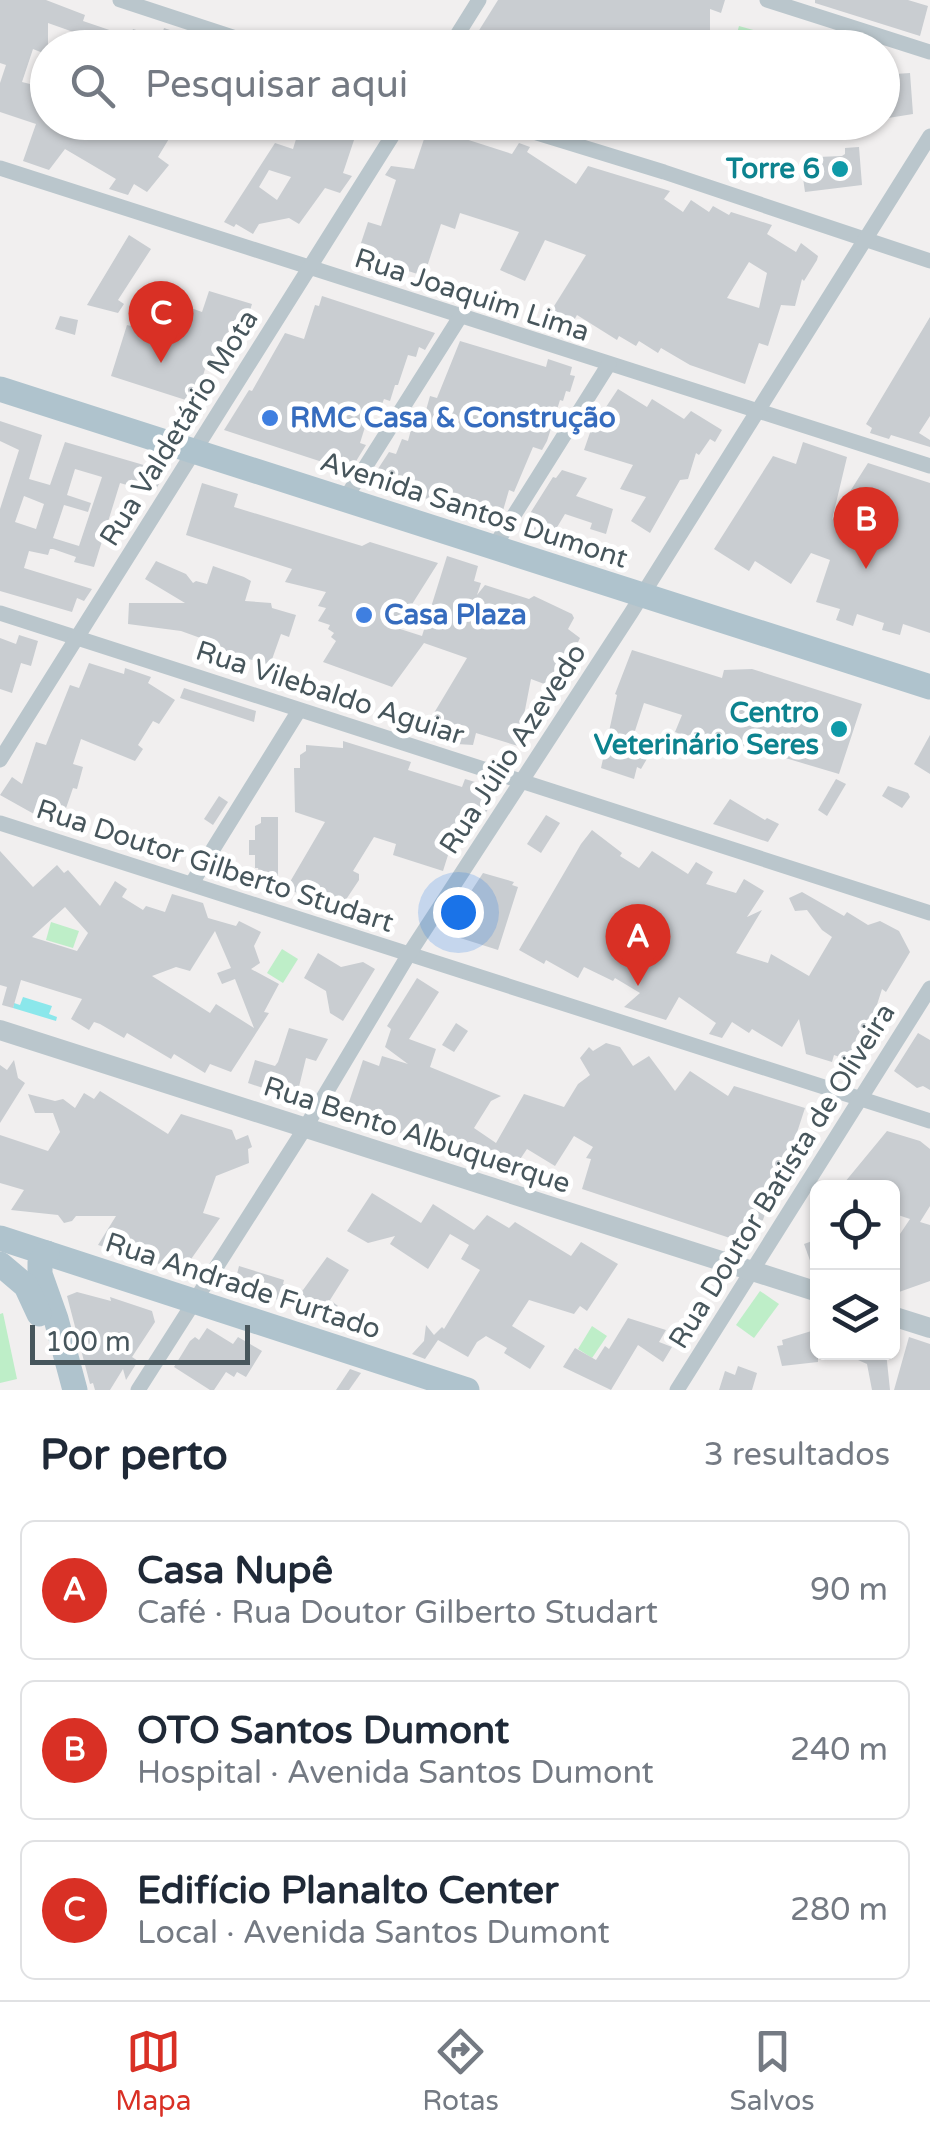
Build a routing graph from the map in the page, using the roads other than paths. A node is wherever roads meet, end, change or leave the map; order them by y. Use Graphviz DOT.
graph roads {
  1 [pos="120,0"];
  2 [pos="479,0"];
  3 [pos="767,0"];
  4 [pos="211,30"];
  5 [pos="460,30"];
  6 [pos="861,30"];
  7 [pos="900,42"];
  8 [pos="930,52"];
  9 [pos="930,136"];
  10 [pos="390,140"];
  11 [pos="560,140"];
  12 [pos="0,168"];
  13 [pos="865,240"];
  14 [pos="930,261"];
  15 [pos="308,269"];
  16 [pos="460,317"];
  17 [pos="609,364"];
  18 [pos="0,389"];
  19 [pos="756,409"];
  20 [pos="195,451"];
  21 [pos="930,466"];
  22 [pos="345,499"];
  23 [pos="494,547"];
  24 [pos="641,595"];
  25 [pos="0,613"];
  26 [pos="78,638"];
  27 [pos="930,687"];
  28 [pos="298,712"];
  29 [pos="0,760"];
  30 [pos="523,780"];
  31 [pos="0,823"];
  32 [pos="192,883"];
  33 [pos="930,913"];
  34 [pos="409,954"];
  35 [pos="930,988"];
  36 [pos="0,1030"];
  37 [pos="862,1099"];
  38 [pos="930,1120"];
  39 [pos="305,1128"];
  40 [pos="0,1238"];
  41 [pos="47,1254"];
  42 [pos="0,1264"];
  43 [pos="752,1271"];
  44 [pos="810,1289"];
  45 [pos="195,1300"];
  46 [pos="56,1319"];
  47 [pos="900,1319"];
  48 [pos="930,1328"];
  49 [pos="56,1377"];
  50 [pos="410,1382"];
  51 [pos="75,1390"];
  52 [pos="138,1390"];
  53 [pos="468,1390"];
  54 [pos="677,1390"];
  1 -- 4 [label="street"];
  2 -- 5 [label="street"];
  3 -- 6 [label="street"];
  7 -- 8 [label="street"];
  9 -- 13 [label="street, Rua Júlio Azevedo"];
  10 -- 15 [label="street, Rua Valdetário Mota"];
  11 -- 13 [label="street"];
  12 -- 15 [label="street, Rua Joaquim Lima"];
  13 -- 14 [label="street"];
  13 -- 19 [label="street, Rua Júlio Azevedo"];
  15 -- 16 [label="street, Rua Joaquim Lima"];
  15 -- 20 [label="street, Rua Valdetário Mota"];
  16 -- 17 [label="street, Rua Joaquim Lima"];
  16 -- 22 [label="street"];
  17 -- 19 [label="street, Rua Joaquim Lima"];
  17 -- 23 [label="street"];
  18 -- 20 [label="main road, Avenida Santos Dumont"];
  19 -- 21 [label="street, Rua Joaquim Lima"];
  19 -- 24 [label="street, Rua Júlio Azevedo"];
  20 -- 22 [label="main road, Avenida Santos Dumont"];
  20 -- 26 [label="street, Rua Valdetário Mota"];
  22 -- 23 [label="main road, Avenida Santos Dumont"];
  23 -- 24 [label="main road, Avenida Santos Dumont"];
  24 -- 27 [label="main road, Avenida Santos Dumont"];
  24 -- 30 [label="street, Rua Júlio Azevedo"];
  25 -- 26 [label="street, Rua Vilebaldo Aguiar"];
  26 -- 28 [label="street, Rua Vilebaldo Aguiar"];
  26 -- 29 [label="street, Rua Valdetário Mota"];
  28 -- 30 [label="street, Rua Vilebaldo Aguiar"];
  28 -- 32 [label="street"];
  30 -- 33 [label="street, Rua Vilebaldo Aguiar"];
  30 -- 34 [label="street, Rua Júlio Azevedo"];
  31 -- 32 [label="street, Rua Doutor Gilberto Studart"];
  32 -- 34 [label="street, Rua Doutor Gilberto Studart"];
  34 -- 37 [label="street, Rua Doutor Gilberto Studart"];
  34 -- 39 [label="street, Rua Júlio Azevedo"];
  35 -- 37 [label="street, Rua Doutor Batista de Oliveira"];
  36 -- 39 [label="street, Rua Bento Albuquerque"];
  37 -- 38 [label="street, Rua Doutor Gilberto Studart"];
  37 -- 43 [label="street, Rua Doutor Batista de Oliveira"];
  39 -- 43 [label="street, Rua Bento Albuquerque"];
  39 -- 45 [label="street, Rua Júlio Azevedo"];
  40 -- 41 [label="main road, Rua Andrade Furtado"];
  41 -- 45 [label="main road, Rua Andrade Furtado"];
  41 -- 46 [label="main road"];
  42 -- 49 [label="main road"];
  43 -- 44 [label="street, Rua Bento Albuquerque"];
  43 -- 54 [label="street, Rua Doutor Batista de Oliveira"];
  45 -- 50 [label="main road, Rua Andrade Furtado"];
  45 -- 52 [label="street, Rua Júlio Azevedo"];
  46 -- 49 [label="main road"];
  46 -- 51 [label="main road"];
  47 -- 48 [label="street"];
  50 -- 53 [label="main road, Rua Andrade Furtado"];
}
